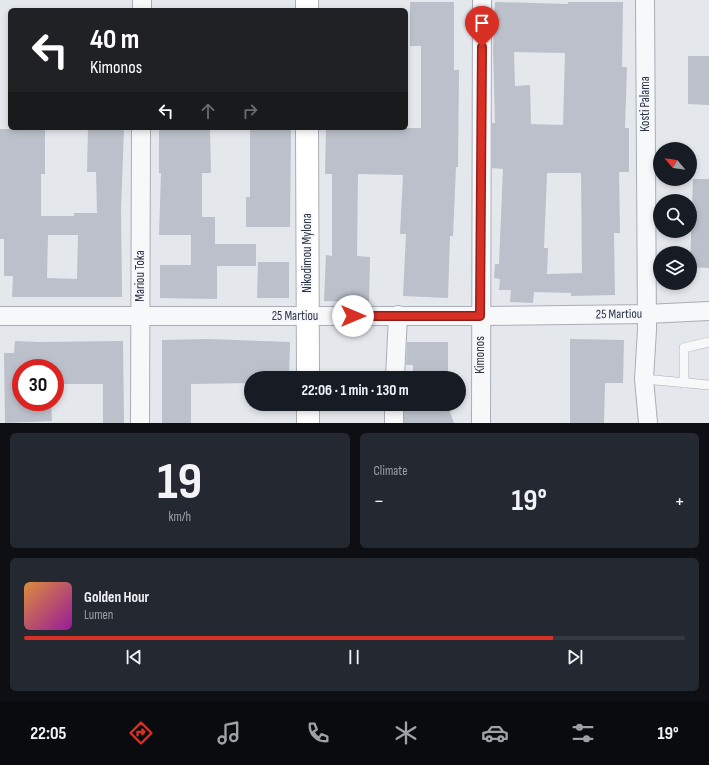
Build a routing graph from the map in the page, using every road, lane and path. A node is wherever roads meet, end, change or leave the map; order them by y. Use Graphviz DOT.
graph roads {
  1 [pos="482,0"];
  2 [pos="645,0"];
  3 [pos="141,130"];
  4 [pos="307,130"];
  5 [pos="709,311"];
  6 [pos="646,314"];
  7 [pos="140,315"];
  8 [pos="398,315"];
  9 [pos="0,316"];
  10 [pos="308,316"];
  11 [pos="480,316"];
  12 [pos="709,342"];
  13 [pos="308,371"];
  14 [pos="395,371"];
  15 [pos="644,379"];
  16 [pos="684,383"];
  17 [pos="709,385"];
  18 [pos="308,411"];
  19 [pos="394,411"];
  20 [pos="140,423"];
  21 [pos="308,423"];
  22 [pos="394,423"];
  23 [pos="481,423"];
  24 [pos="648,423"];
  1 -- 11 [label="street, Kimonos"];
  2 -- 6 [label="street, Kosti Palama"];
  3 -- 7 [label="street, Mariou Toka"];
  4 -- 10 [label="street, Nikodimou Mylona"];
  5 -- 6 [label="street, 25 Martiou"];
  6 -- 11 [label="street, 25 Martiou"];
  6 -- 15 [label="street, Kosti Palama"];
  7 -- 9 [label="street, 25 Martiou"];
  7 -- 10 [label="street, 25 Martiou"];
  7 -- 20 [label="street, Mariou Toka"];
  8 -- 10 [label="street, 25 Martiou"];
  8 -- 11 [label="street, 25 Martiou"];
  8 -- 14 [label="street"];
  10 -- 13 [label="street, Nikodimou Mylona"];
  11 -- 23 [label="street, Kimonos"];
  12 -- 16 [label="lane"];
  15 -- 16 [label="lane"];
  15 -- 24 [label="street, Kosti Palama"];
  16 -- 17 [label="lane"];
  18 -- 21 [label="street"];
  19 -- 22 [label="street"];
}
